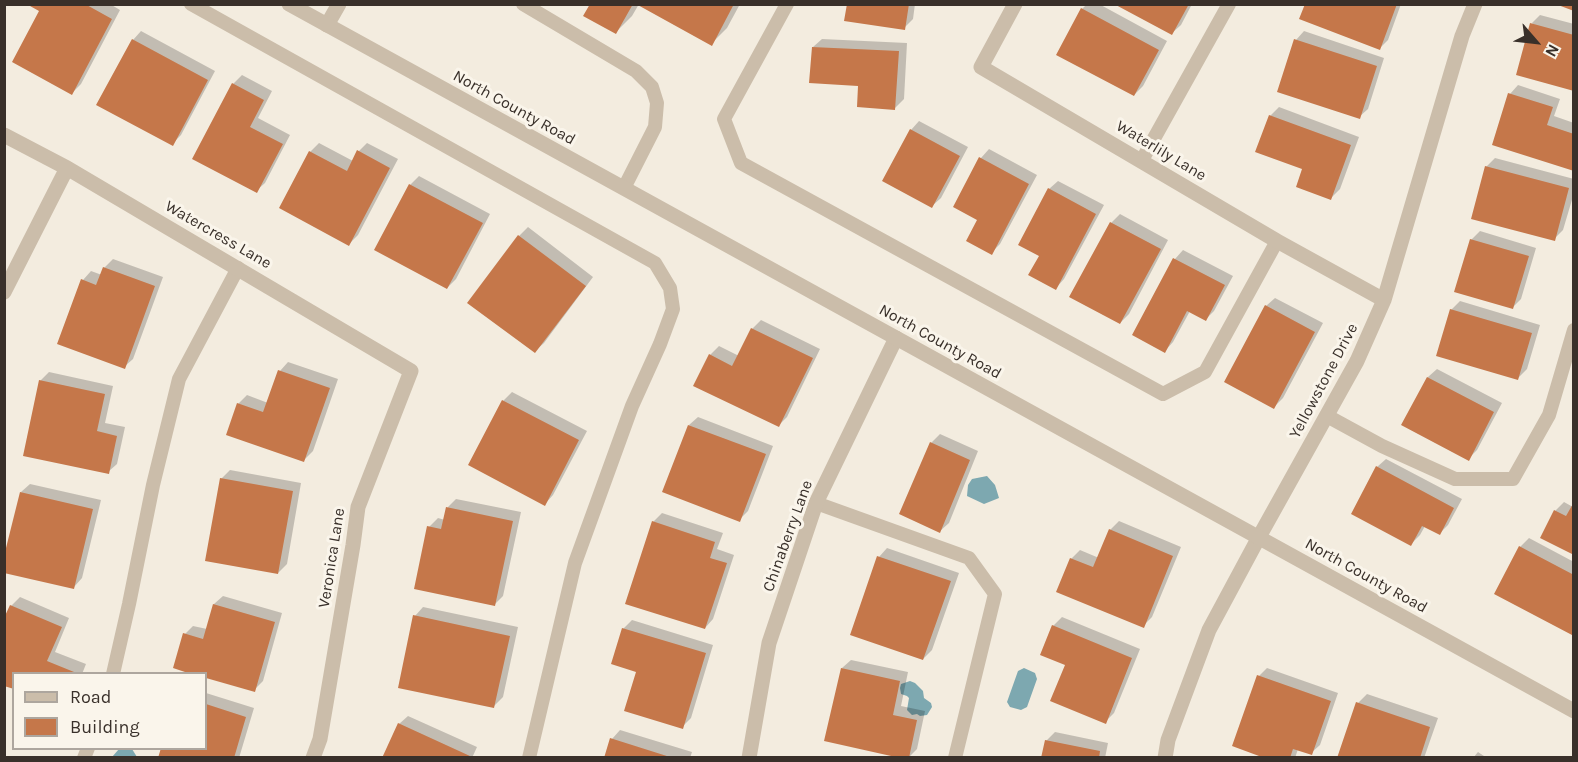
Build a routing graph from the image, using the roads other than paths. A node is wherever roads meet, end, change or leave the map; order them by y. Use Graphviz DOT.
graph roads {
  1 [pos="191,4"];
  2 [pos="289,4"];
  3 [pos="339,4"];
  4 [pos="523,4"];
  5 [pos="787,4"];
  6 [pos="1015,4"];
  7 [pos="1229,4"];
  8 [pos="1475,4"];
  9 [pos="327,25"];
  10 [pos="4,135"];
  11 [pos="1142,160"];
  12 [pos="67,168"];
  13 [pos="624,188"];
  14 [pos="1277,240"];
  15 [pos="238,268"];
  16 [pos="4,291"];
  17 [pos="1384,300"];
  18 [pos="1574,330"];
  19 [pos="896,338"];
  20 [pos="411,371"];
  21 [pos="1326,416"];
  22 [pos="816,503"];
  23 [pos="1259,537"];
  24 [pos="113,672"];
  25 [pos="1574,711"];
  26 [pos="313,758"];
  27 [pos="529,758"];
  28 [pos="749,758"];
  29 [pos="955,758"];
  30 [pos="1165,758"];
  1 -- 27 [label="lane"];
  2 -- 9 [label="street, North County Road"];
  3 -- 9 [label="street"];
  4 -- 13 [label="lane"];
  5 -- 14 [label="lane"];
  6 -- 11 [label="street, Waterlily Lane"];
  7 -- 11 [label="lane"];
  8 -- 17 [label="street, Yellowstone Drive"];
  9 -- 13 [label="street, North County Road"];
  10 -- 12 [label="street, Watercress Lane"];
  11 -- 14 [label="street, Waterlily Lane"];
  12 -- 15 [label="street, Watercress Lane"];
  12 -- 16 [label="street"];
  13 -- 19 [label="street, North County Road"];
  14 -- 17 [label="street, Waterlily Lane"];
  15 -- 20 [label="street, Watercress Lane"];
  15 -- 24 [label="lane"];
  17 -- 21 [label="street, Yellowstone Drive"];
  18 -- 21 [label="lane"];
  19 -- 22 [label="street, Chinaberry Lane"];
  19 -- 23 [label="street, North County Road"];
  20 -- 26 [label="street, Veronica Lane"];
  21 -- 23 [label="street, Yellowstone Drive"];
  22 -- 28 [label="street, Chinaberry Lane"];
  22 -- 29 [label="lane"];
  23 -- 25 [label="street, North County Road"];
  23 -- 30 [label="street, Yellowstone Drive"];
}
